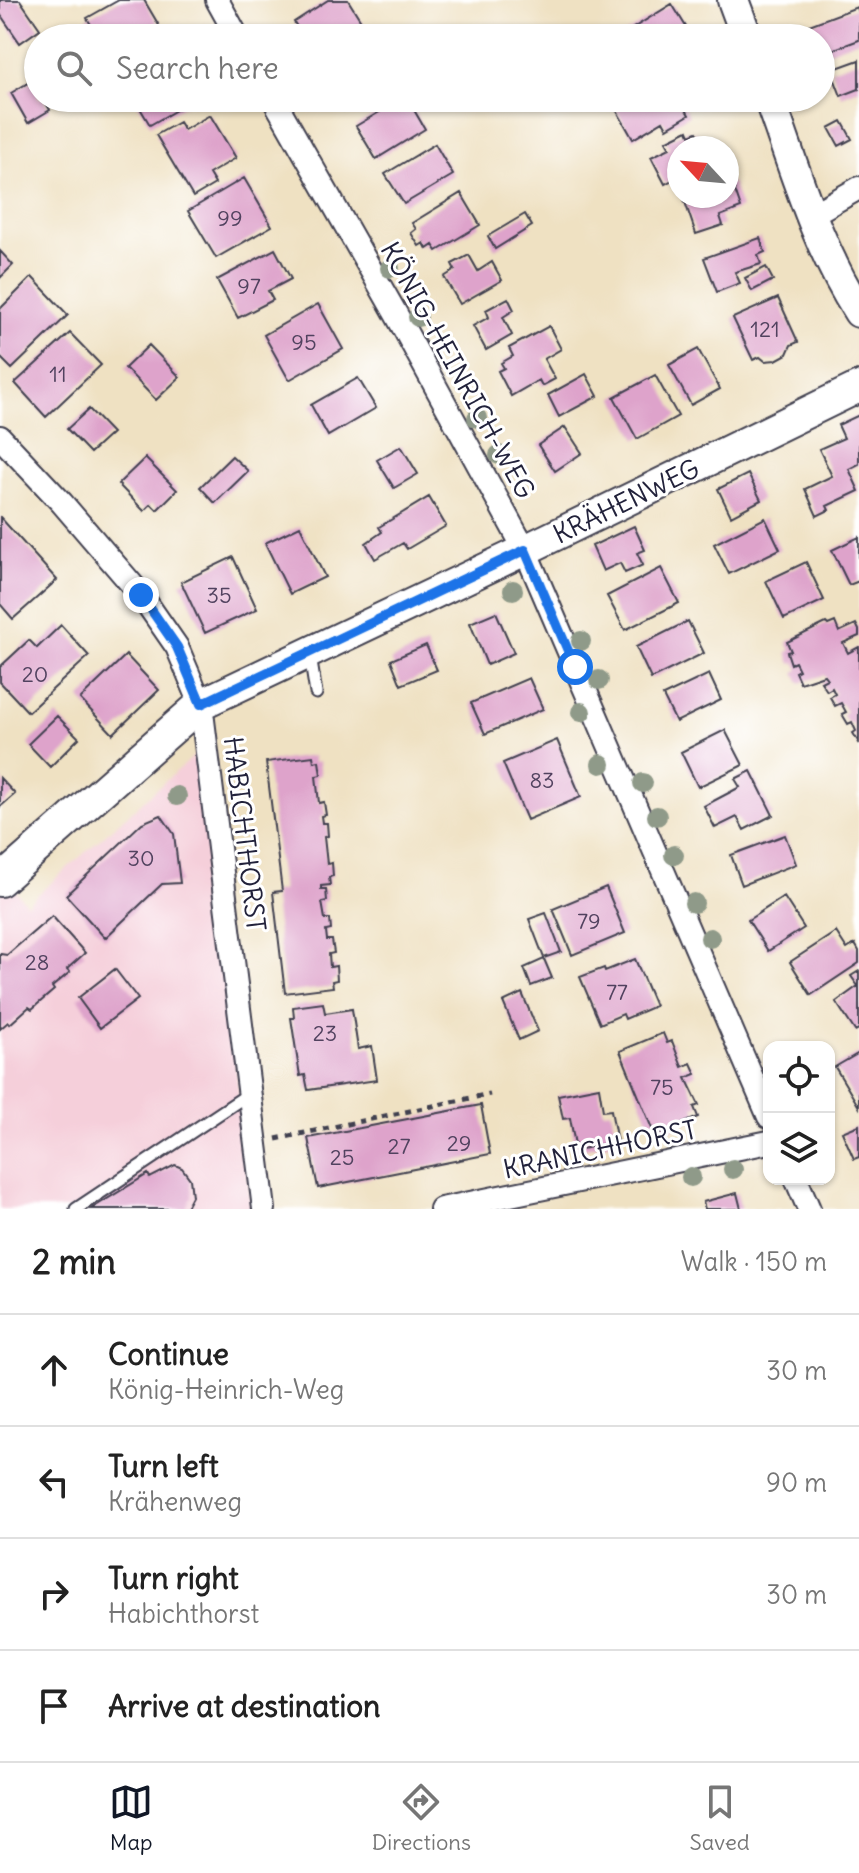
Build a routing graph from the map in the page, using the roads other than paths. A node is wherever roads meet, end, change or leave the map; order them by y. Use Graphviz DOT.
graph roads {
  1 [pos="217,0"];
  2 [pos="733,0"];
  3 [pos="230,24"];
  4 [pos="742,24"];
  5 [pos="281,112"];
  6 [pos="774,112"];
  7 [pos="859,188"];
  8 [pos="811,215"];
  9 [pos="859,312"];
  10 [pos="859,387"];
  11 [pos="0,437"];
  12 [pos="525,550"];
  13 [pos="309,651"];
  14 [pos="316,693"];
  15 [pos="201,704"];
  16 [pos="0,881"];
  17 [pos="250,1093"];
  18 [pos="767,1113"];
  19 [pos="763,1143"];
  20 [pos="799,1185"];
  21 [pos="76,1209"];
  22 [pos="264,1209"];
  23 [pos="441,1209"];
  24 [pos="809,1209"];
  1 -- 3 [label="street"];
  2 -- 4 [label="street"];
  5 -- 12 [label="street, KÖNIG-HEINRICH-WEG"];
  6 -- 8 [label="street"];
  7 -- 8 [label="street"];
  8 -- 9 [label="street"];
  10 -- 12 [label="street, KRÄHENWEG"];
  11 -- 15 [label="street, HABICHTHORST"];
  12 -- 13 [label="street, KRÄHENWEG"];
  12 -- 18 [label="street, KÖNIG-HEINRICH-WEG"];
  13 -- 14 [label="lane"];
  13 -- 15 [label="street, KRÄHENWEG"];
  15 -- 16 [label="street, KRÄHENWEG"];
  15 -- 17 [label="street, HABICHTHORST"];
  17 -- 21 [label="lane"];
  17 -- 22 [label="street, HABICHTHORST"];
  19 -- 23 [label="street, KRANICHHORST"];
  20 -- 24 [label="street"];
}
